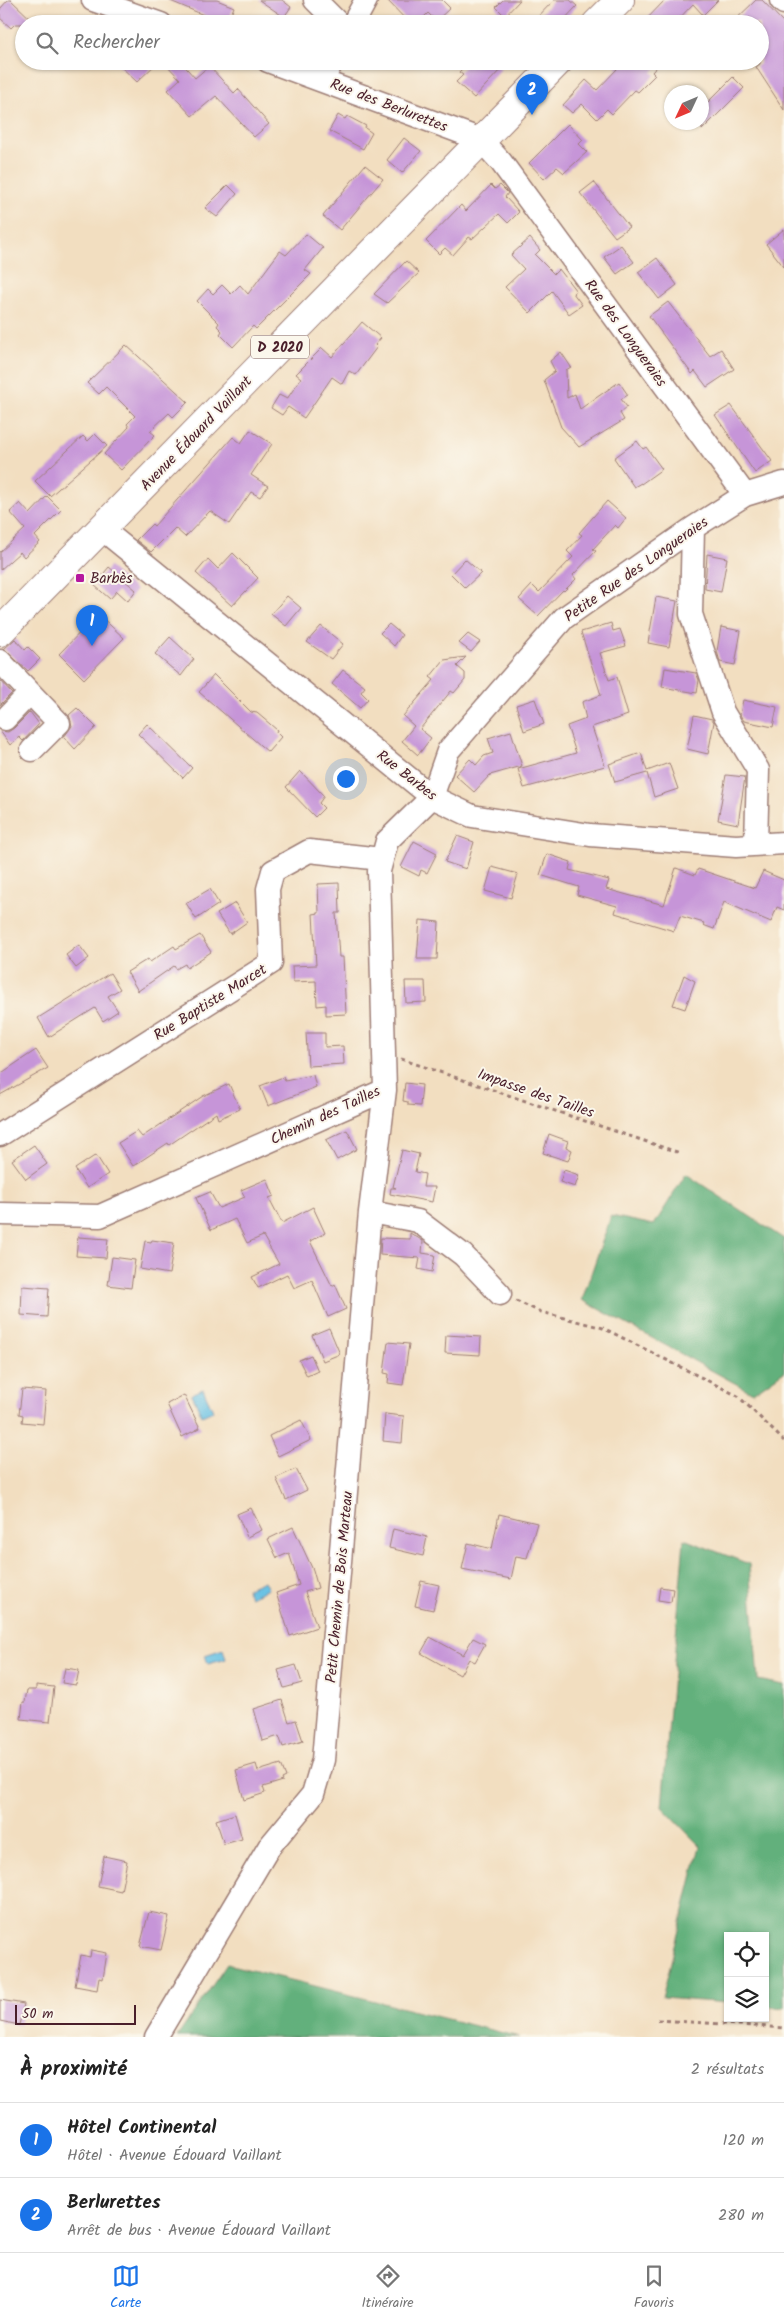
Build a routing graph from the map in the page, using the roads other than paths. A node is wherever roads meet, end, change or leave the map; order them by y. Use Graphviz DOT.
graph roads {
  1 [pos="93,0"];
  2 [pos="315,0"];
  3 [pos="366,0"];
  4 [pos="620,0"];
  5 [pos="781,0"];
  6 [pos="784,3"];
  7 [pos="136,15"];
  8 [pos="330,15"];
  9 [pos="358,15"];
  10 [pos="605,15"];
  11 [pos="550,70"];
  12 [pos="327,71"];
  13 [pos="480,142"];
  14 [pos="784,483"];
  15 [pos="745,495"];
  16 [pos="693,528"];
  17 [pos="102,529"];
  18 [pos="0,632"];
  19 [pos="0,661"];
  20 [pos="30,693"];
  21 [pos="5,719"];
  22 [pos="32,750"];
  23 [pos="432,797"];
  24 [pos="756,844"];
  25 [pos="784,844"];
  26 [pos="381,859"];
  27 [pos="385,1090"];
  28 [pos="0,1135"];
  29 [pos="370,1212"];
  30 [pos="0,1214"];
  31 [pos="500,1294"];
  32 [pos="156,2037"];
  1 -- 7 [label="street"];
  2 -- 8 [label="street"];
  3 -- 9 [label="street"];
  4 -- 10 [label="main road"];
  5 -- 6 [label="street"];
  11 -- 13 [label="main road, Avenue Édouard Vaillant / D 2020"];
  12 -- 13 [label="street, Rue des Berlurettes"];
  13 -- 15 [label="street, Rue des Longueraies"];
  13 -- 17 [label="main road, Avenue Édouard Vaillant / D 2020"];
  14 -- 15 [label="street"];
  15 -- 16 [label="street, Petite Rue des Longueraies"];
  16 -- 23 [label="street, Petite Rue des Longueraies"];
  16 -- 24 [label="street"];
  17 -- 18 [label="main road, Avenue Édouard Vaillant / D 2020"];
  17 -- 23 [label="street, Rue Barbes"];
  19 -- 20 [label="street"];
  20 -- 21 [label="street"];
  20 -- 22 [label="street"];
  23 -- 24 [label="street, Rue Barbes"];
  23 -- 26 [label="street, Chemin des Tailles"];
  24 -- 25 [label="street, Rue Barbes"];
  26 -- 27 [label="street, Chemin des Tailles"];
  26 -- 28 [label="street, Rue Baptiste Marcet"];
  27 -- 29 [label="street, Petit Chemin de Bois Marteau"];
  27 -- 30 [label="street, Chemin des Tailles"];
  29 -- 31 [label="street"];
  29 -- 32 [label="street, Petit Chemin de Bois Marteau"];
}
